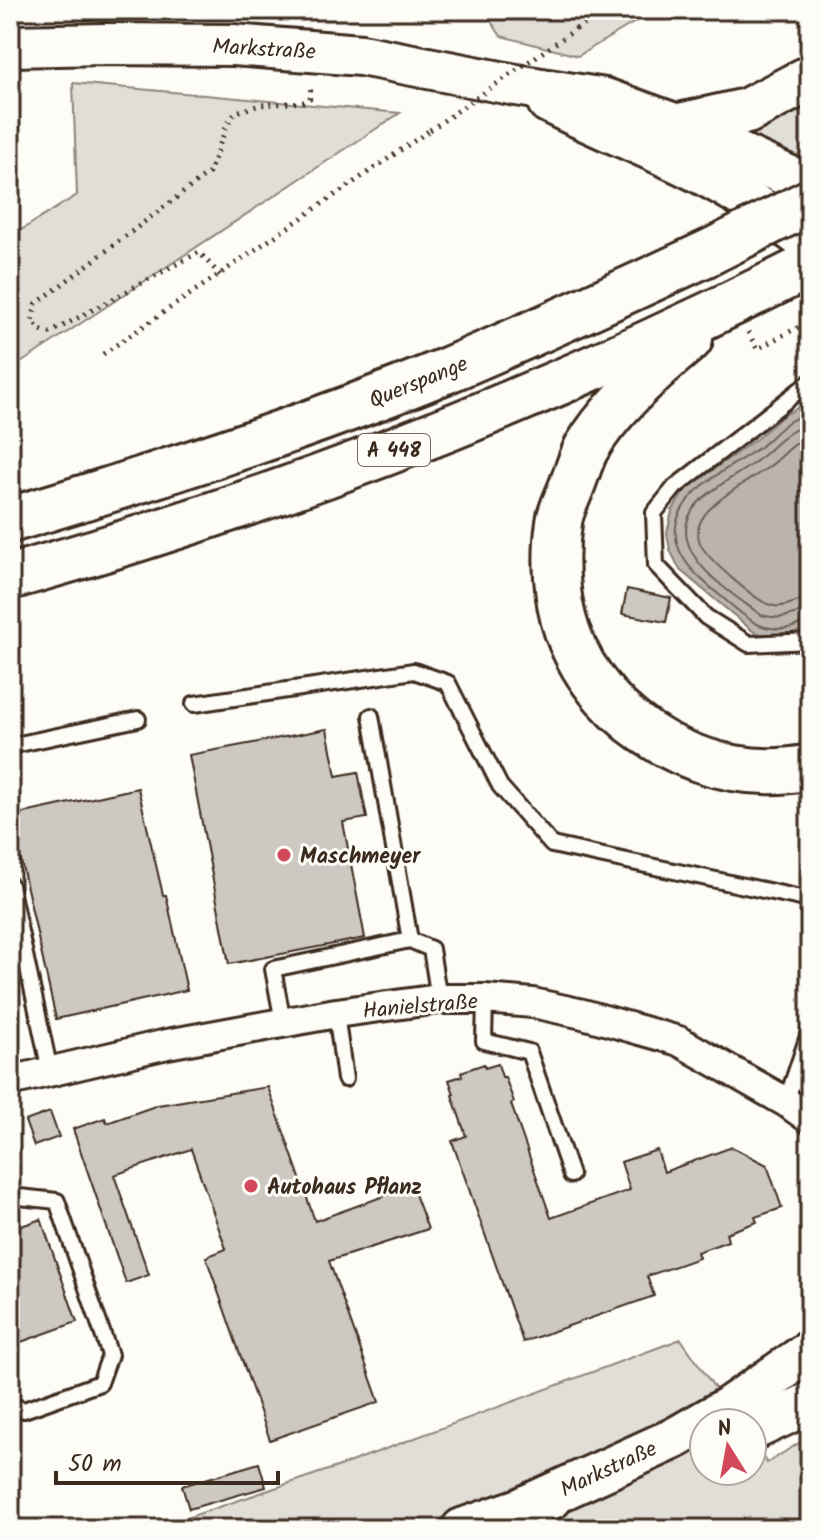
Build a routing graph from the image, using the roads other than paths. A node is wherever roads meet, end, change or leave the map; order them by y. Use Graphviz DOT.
graph roads {
  1 [pos="10,46"];
  2 [pos="810,78"];
  3 [pos="516,85"];
  4 [pos="680,126"];
  5 [pos="810,186"];
  6 [pos="810,202"];
  7 [pos="810,244"];
  8 [pos="810,265"];
  9 [pos="764,288"];
  10 [pos="807,388"];
  11 [pos="10,520"];
  12 [pos="10,577"];
  13 [pos="810,641"];
  14 [pos="194,704"];
  15 [pos="371,716"];
  16 [pos="138,719"];
  17 [pos="10,746"];
  18 [pos="810,767"];
  19 [pos="10,885"];
  20 [pos="810,900"];
  21 [pos="410,940"];
  22 [pos="439,999"];
  23 [pos="485,999"];
  24 [pos="336,1013"];
  25 [pos="283,1022"];
  26 [pos="810,1030"];
  27 [pos="50,1071"];
  28 [pos="345,1079"];
  29 [pos="10,1081"];
  30 [pos="786,1102"];
  31 [pos="810,1119"];
  32 [pos="571,1175"];
  33 [pos="10,1196"];
  34 [pos="810,1351"];
  35 [pos="810,1403"];
  36 [pos="10,1405"];
  37 [pos="768,1423"];
  38 [pos="688,1455"];
  39 [pos="526,1506"];
  40 [pos="462,1529"];
  1 -- 3 [label="main road, Markstraße"];
  2 -- 4 [label="highway"];
  3 -- 4 [label="main road, Markstraße"];
  3 -- 7 [label="main road, Markstraße"];
  4 -- 5 [label="main road, Markstraße"];
  6 -- 11 [label="highway, Querspange / A 448, bridge"];
  8 -- 9 [label="highway, A 448"];
  9 -- 12 [label="highway, A 448"];
  9 -- 18 [label="highway"];
  10 -- 13 [label="lane"];
  14 -- 20 [label="lane"];
  15 -- 21 [label="lane"];
  16 -- 17 [label="lane"];
  19 -- 27 [label="lane"];
  21 -- 22 [label="lane"];
  21 -- 25 [label="lane"];
  22 -- 23 [label="street, Hanielstraße"];
  22 -- 24 [label="street, Hanielstraße"];
  23 -- 30 [label="street, Hanielstraße"];
  23 -- 32 [label="lane"];
  24 -- 25 [label="street, Hanielstraße"];
  24 -- 28 [label="lane"];
  25 -- 27 [label="street, Hanielstraße"];
  26 -- 30 [label="lane"];
  27 -- 29 [label="street, Hanielstraße"];
  30 -- 31 [label="street, Hanielstraße"];
  33 -- 36 [label="lane"];
  34 -- 39 [label="main road, Markstraße"];
  35 -- 37 [label="main road"];
  38 -- 39 [label="main road, Markstraße"];
  39 -- 40 [label="main road, Markstraße"];
}
